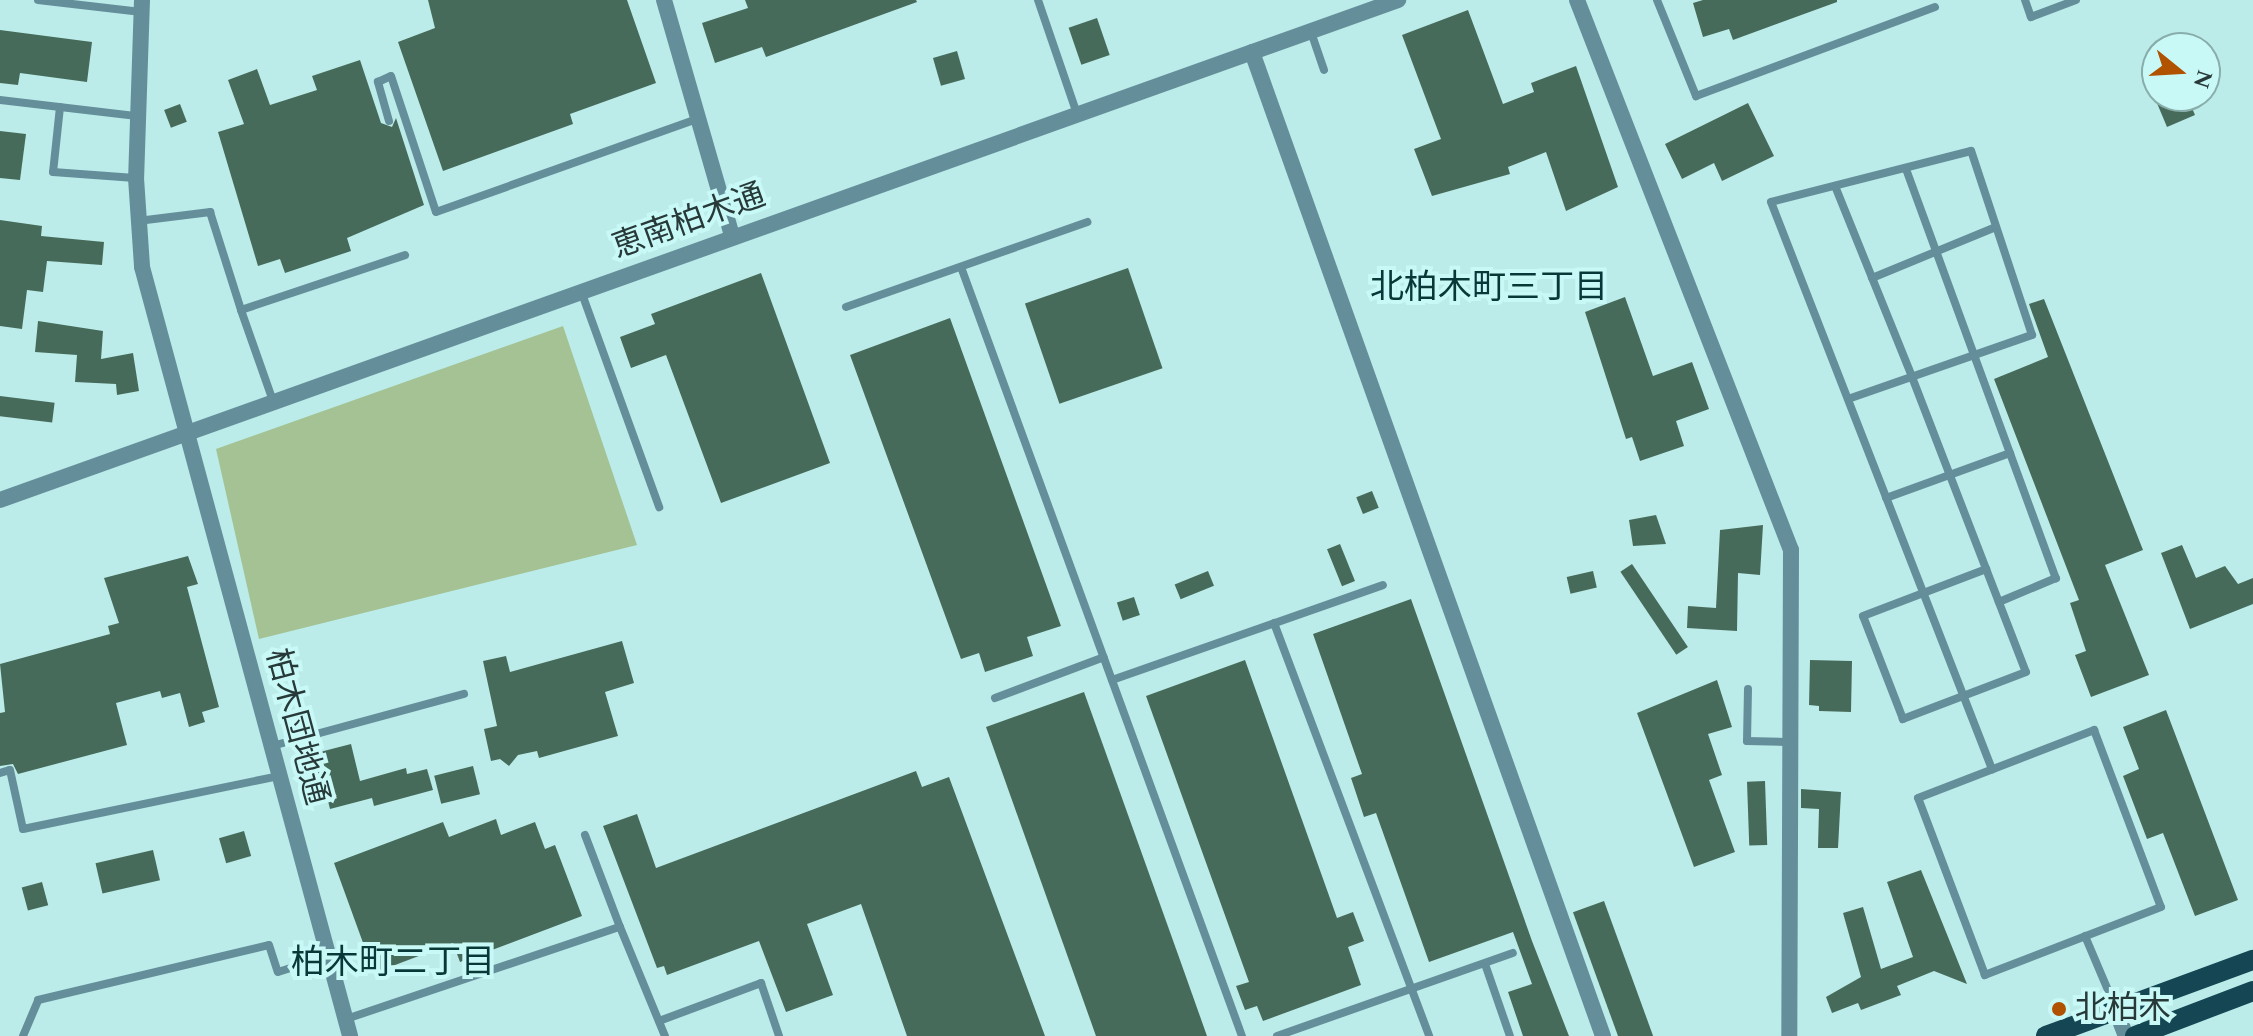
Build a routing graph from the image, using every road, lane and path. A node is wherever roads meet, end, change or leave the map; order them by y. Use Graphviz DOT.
graph roads {
  1 [pos="38,0"];
  2 [pos="664,0"];
  3 [pos="1038,0"];
  4 [pos="1398,0"];
  5 [pos="1577,0"];
  6 [pos="1657,0"];
  7 [pos="2025,0"];
  8 [pos="2076,0"];
  9 [pos="142,6"];
  10 [pos="1935,7"];
  11 [pos="1311,32"];
  12 [pos="1252,52"];
  13 [pos="1324,70"];
  14 [pos="0,100"];
  15 [pos="60,107"];
  16 [pos="1077,114"];
  17 [pos="138,116"];
  18 [pos="697,119"];
  19 [pos="389,121"];
  20 [pos="1906,169"];
  21 [pos="136,178"];
  22 [pos="1835,186"];
  23 [pos="137,221"];
  24 [pos="1088,222"];
  25 [pos="1996,227"];
  26 [pos="732,236"];
  27 [pos="1936,252"];
  28 [pos="405,255"];
  29 [pos="961,267"];
  30 [pos="1872,278"];
  31 [pos="581,290"];
  32 [pos="846,307"];
  33 [pos="241,310"];
  34 [pos="1974,356"];
  35 [pos="1912,377"];
  36 [pos="1848,399"];
  37 [pos="273,401"];
  38 [pos="190,431"];
  39 [pos="2010,453"];
  40 [pos="1950,474"];
  41 [pos="1886,498"];
  42 [pos="0,500"];
  43 [pos="659,507"];
  44 [pos="1986,569"];
  45 [pos="1383,585"];
  46 [pos="1923,593"];
  47 [pos="1999,602"];
  48 [pos="1274,623"];
  49 [pos="1104,657"];
  50 [pos="1112,680"];
  51 [pos="1748,689"];
  52 [pos="464,694"];
  53 [pos="1963,696"];
  54 [pos="995,698"];
  55 [pos="1789,742"];
  56 [pos="271,746"];
  57 [pos="1992,769"];
  58 [pos="0,773"];
  59 [pos="279,776"];
  60 [pos="585,835"];
  61 [pos="620,927"];
  62 [pos="2085,936"];
  63 [pos="1513,953"];
  64 [pos="328,956"];
  65 [pos="2253,960"];
  66 [pos="1485,964"];
  67 [pos="2253,991"];
  68 [pos="1413,992"];
  69 [pos="2117,1013"];
  70 [pos="346,1019"];
  71 [pos="659,1021"];
  72 [pos="23,1036"];
  73 [pos="350,1036"];
  74 [pos="665,1036"];
  75 [pos="779,1036"];
  76 [pos="1242,1036"];
  77 [pos="1277,1036"];
  78 [pos="1429,1036"];
  79 [pos="1510,1036"];
  80 [pos="1603,1036"];
  81 [pos="1789,1036"];
  82 [pos="2046,1036"];
  83 [pos="2126,1036"];
  84 [pos="2135,1036"];
  1 -- 9 [label="lane"];
  2 -- 18 [label="street"];
  3 -- 16 [label="lane"];
  4 -- 11 [label="street, 恵南柏木通"];
  5 -- 55 [label="street"];
  6 -- 10 [label="lane"];
  7 -- 8 [label="lane"];
  9 -- 17 [label="street, 柏木団地通"];
  11 -- 12 [label="street, 恵南柏木通"];
  11 -- 13 [label="lane"];
  12 -- 16 [label="street, 恵南柏木通"];
  12 -- 80 [label="street"];
  14 -- 15 [label="lane"];
  15 -- 17 [label="lane"];
  15 -- 21 [label="lane"];
  16 -- 26 [label="street, 恵南柏木通"];
  17 -- 21 [label="street, 柏木団地通"];
  18 -- 19 [label="lane"];
  18 -- 26 [label="street"];
  20 -- 22 [label="lane"];
  20 -- 25 [label="lane"];
  20 -- 27 [label="lane"];
  21 -- 23 [label="street, 柏木団地通"];
  22 -- 30 [label="lane"];
  22 -- 36 [label="lane"];
  23 -- 33 [label="lane"];
  23 -- 38 [label="street, 柏木団地通"];
  24 -- 29 [label="lane"];
  25 -- 27 [label="lane"];
  25 -- 34 [label="lane"];
  26 -- 31 [label="street, 恵南柏木通"];
  27 -- 30 [label="lane"];
  27 -- 34 [label="lane"];
  28 -- 33 [label="lane"];
  29 -- 32 [label="lane"];
  29 -- 49 [label="lane"];
  30 -- 35 [label="lane"];
  31 -- 37 [label="street, 恵南柏木通"];
  31 -- 43 [label="lane"];
  33 -- 37 [label="lane"];
  34 -- 35 [label="lane"];
  34 -- 39 [label="lane"];
  35 -- 36 [label="lane"];
  35 -- 40 [label="lane"];
  36 -- 41 [label="lane"];
  37 -- 38 [label="street, 恵南柏木通"];
  38 -- 42 [label="street, 恵南柏木通"];
  38 -- 56 [label="street, 柏木団地通"];
  39 -- 40 [label="lane"];
  39 -- 47 [label="lane"];
  40 -- 41 [label="lane"];
  40 -- 44 [label="lane"];
  41 -- 46 [label="lane"];
  44 -- 46 [label="lane"];
  44 -- 47 [label="lane"];
  45 -- 48 [label="lane"];
  46 -- 53 [label="lane"];
  46 -- 53 [label="lane"];
  47 -- 53 [label="lane"];
  48 -- 50 [label="lane"];
  48 -- 68 [label="lane"];
  49 -- 50 [label="lane"];
  49 -- 54 [label="lane"];
  50 -- 76 [label="lane"];
  51 -- 55 [label="lane"];
  52 -- 56 [label="lane"];
  53 -- 57 [label="lane"];
  55 -- 81 [label="street"];
  56 -- 59 [label="street, 柏木団地通"];
  57 -- 62 [label="lane"];
  57 -- 62 [label="lane"];
  58 -- 59 [label="lane"];
  59 -- 64 [label="street, 柏木団地通"];
  60 -- 61 [label="lane"];
  61 -- 70 [label="lane"];
  61 -- 71 [label="lane"];
  62 -- 69 [label="lane"];
  63 -- 66 [label="lane"];
  64 -- 70 [label="street, 柏木団地通"];
  64 -- 72 [label="lane"];
  65 -- 69 [label="main road"];
  66 -- 68 [label="lane"];
  66 -- 79 [label="lane"];
  67 -- 84 [label="main road"];
  68 -- 77 [label="lane"];
  68 -- 78 [label="lane"];
  69 -- 82 [label="main road"];
  69 -- 83 [label="street"];
  70 -- 73 [label="street, 柏木団地通"];
  71 -- 74 [label="lane"];
  71 -- 75 [label="lane"];
}
